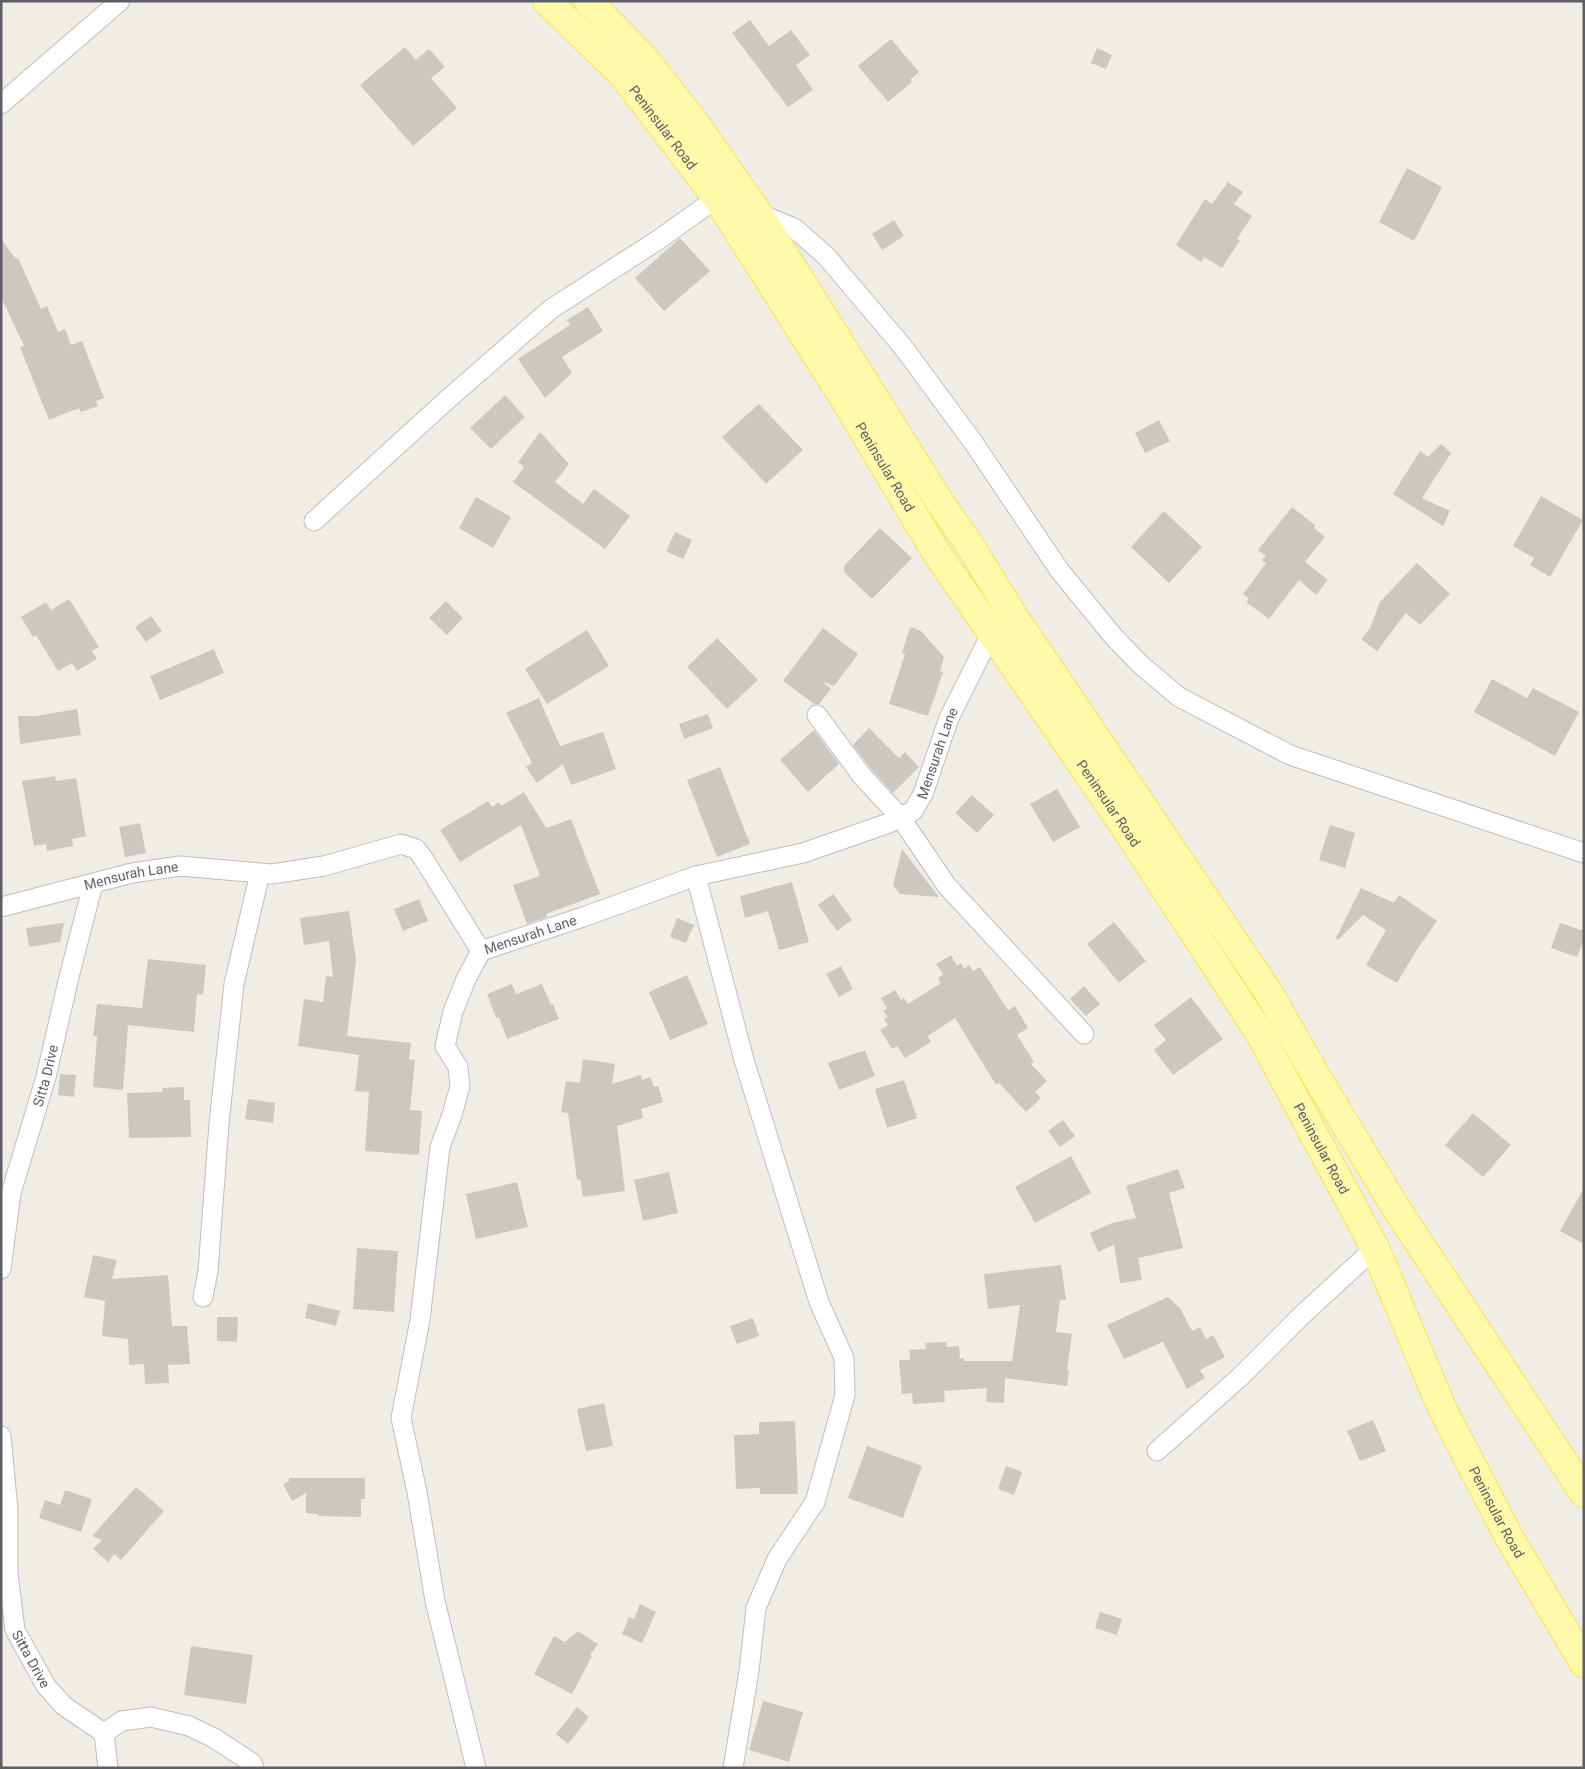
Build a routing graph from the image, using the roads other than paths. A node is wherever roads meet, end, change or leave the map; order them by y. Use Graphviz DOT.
graph roads {
  1 [pos="120,1"];
  2 [pos="547,1"];
  3 [pos="588,1"];
  4 [pos="1,104"];
  5 [pos="717,198"];
  6 [pos="758,213"];
  7 [pos="314,521"];
  8 [pos="992,632"];
  9 [pos="817,715"];
  10 [pos="900,818"];
  11 [pos="1584,853"];
  12 [pos="260,874"];
  13 [pos="696,876"];
  14 [pos="93,884"];
  15 [pos="1,908"];
  16 [pos="481,951"];
  17 [pos="1084,1034"];
  18 [pos="3,1241"];
  19 [pos="1375,1248"];
  20 [pos="1,1269"];
  21 [pos="203,1297"];
  22 [pos="1,1436"];
  23 [pos="1157,1451"];
  24 [pos="1584,1493"];
  25 [pos="1582,1660"];
  26 [pos="104,1734"];
  27 [pos="108,1768"];
  28 [pos="254,1768"];
  29 [pos="476,1768"];
  30 [pos="733,1768"];
  1 -- 4 [label="street"];
  2 -- 5 [label="main road, Peninsular Road"];
  3 -- 6 [label="main road, Peninsular Road"];
  5 -- 7 [label="street"];
  5 -- 8 [label="main road, Peninsular Road"];
  6 -- 11 [label="street"];
  6 -- 24 [label="main road, Peninsular Road"];
  8 -- 10 [label="street, Mensurah Lane"];
  8 -- 19 [label="main road, Peninsular Road"];
  9 -- 10 [label="street"];
  10 -- 13 [label="street, Mensurah Lane"];
  10 -- 17 [label="street"];
  12 -- 14 [label="street, Mensurah Lane"];
  12 -- 16 [label="street, Mensurah Lane"];
  12 -- 21 [label="street"];
  13 -- 16 [label="street, Mensurah Lane"];
  13 -- 30 [label="street"];
  14 -- 15 [label="street, Mensurah Lane"];
  14 -- 18 [label="street, Sitta Drive"];
  16 -- 29 [label="street"];
  18 -- 20 [label="street, Sitta Drive"];
  19 -- 23 [label="street"];
  19 -- 25 [label="main road, Peninsular Road"];
  22 -- 26 [label="street, Sitta Drive"];
  26 -- 27 [label="street"];
  26 -- 28 [label="street"];
}
